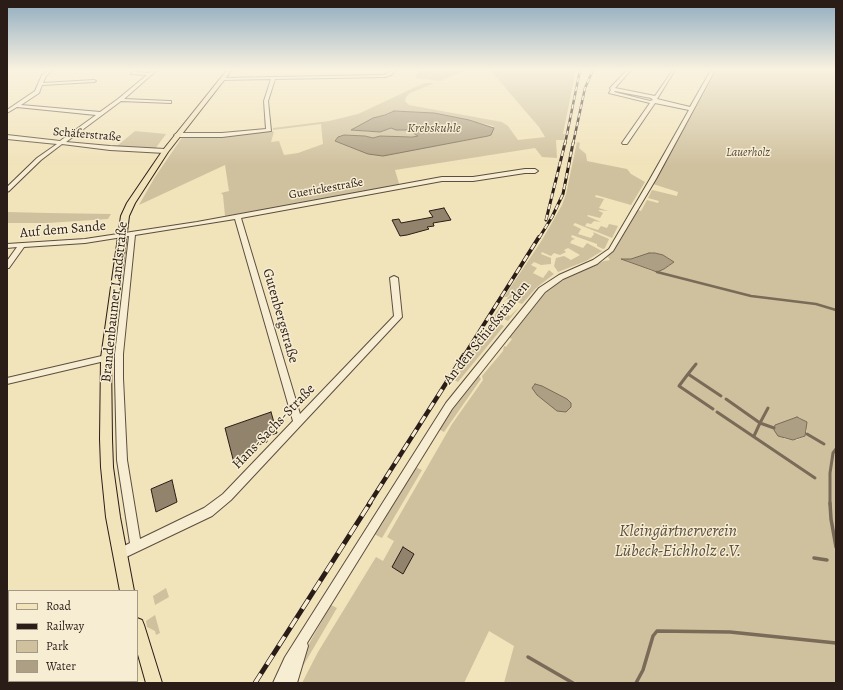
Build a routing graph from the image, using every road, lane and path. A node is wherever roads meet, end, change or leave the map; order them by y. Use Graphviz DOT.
graph roads {
  1 [pos="22,102"];
  2 [pos="117,102"];
  3 [pos="203,102"];
  4 [pos="266,102"];
  5 [pos="653,102"];
  6 [pos="665,102"];
  7 [pos="694,102"];
  8 [pos="17,106"];
  9 [pos="691,108"];
  10 [pos="7,112"];
  11 [pos="101,114"];
  12 [pos="177,135"];
  13 [pos="7,137"];
  14 [pos="61,143"];
  15 [pos="625,143"];
  16 [pos="165,151"];
  17 [pos="535,171"];
  18 [pos="7,190"];
  19 [pos="237,216"];
  20 [pos="132,235"];
  21 [pos="122,236"];
  22 [pos="7,246"];
  23 [pos="21,246"];
  24 [pos="7,266"];
  25 [pos="394,278"];
  26 [pos="106,358"];
  27 [pos="7,381"];
  28 [pos="298,422"];
  29 [pos="136,546"];
  30 [pos="120,554"];
  31 [pos="127,590"];
  32 [pos="138,628"];
  33 [pos="304,639"];
  34 [pos="154,683"];
  35 [pos="279,683"];
  36 [pos="291,683"];
  1 -- 8 [label="street"];
  2 -- 11 [label="street"];
  3 -- 12 [label="main road, Brandenbaumer Landstraße"];
  4 -- 12 [label="street"];
  5 -- 15 [label="street"];
  6 -- 9 [label="street"];
  7 -- 9 [label="street, An den Schießständen"];
  8 -- 10 [label="street"];
  8 -- 11 [label="street"];
  9 -- 33 [label="street, An den Schießständen"];
  11 -- 14 [label="street"];
  12 -- 16 [label="main road, Brandenbaumer Landstraße"];
  13 -- 14 [label="street, Schäferstraße"];
  14 -- 16 [label="street, Schäferstraße"];
  14 -- 18 [label="street"];
  16 -- 21 [label="main road, Brandenbaumer Landstraße"];
  17 -- 19 [label="street, Guerickestraße"];
  19 -- 20 [label="street, Guerickestraße"];
  19 -- 28 [label="street, Gutenbergstraße"];
  20 -- 21 [label="street, Guerickestraße"];
  20 -- 29 [label="street, Brandenbaumer Landstraße"];
  21 -- 23 [label="street, Auf dem Sande"];
  21 -- 26 [label="main road, Brandenbaumer Landstraße"];
  22 -- 23 [label="street, Auf dem Sande"];
  23 -- 24 [label="street"];
  25 -- 28 [label="street, Hans-Sachs-Straße"];
  26 -- 27 [label="street"];
  26 -- 30 [label="main road, Brandenbaumer Landstraße"];
  28 -- 29 [label="street, Hans-Sachs-Straße"];
  29 -- 30 [label="street, Hans-Sachs-Straße"];
  30 -- 31 [label="main road, Brandenbaumer Landstraße"];
  32 -- 34 [label="main road"];
  33 -- 35 [label="street, An den Schießständen"];
  33 -- 36 [label="street, An den Schießständen"];
}
